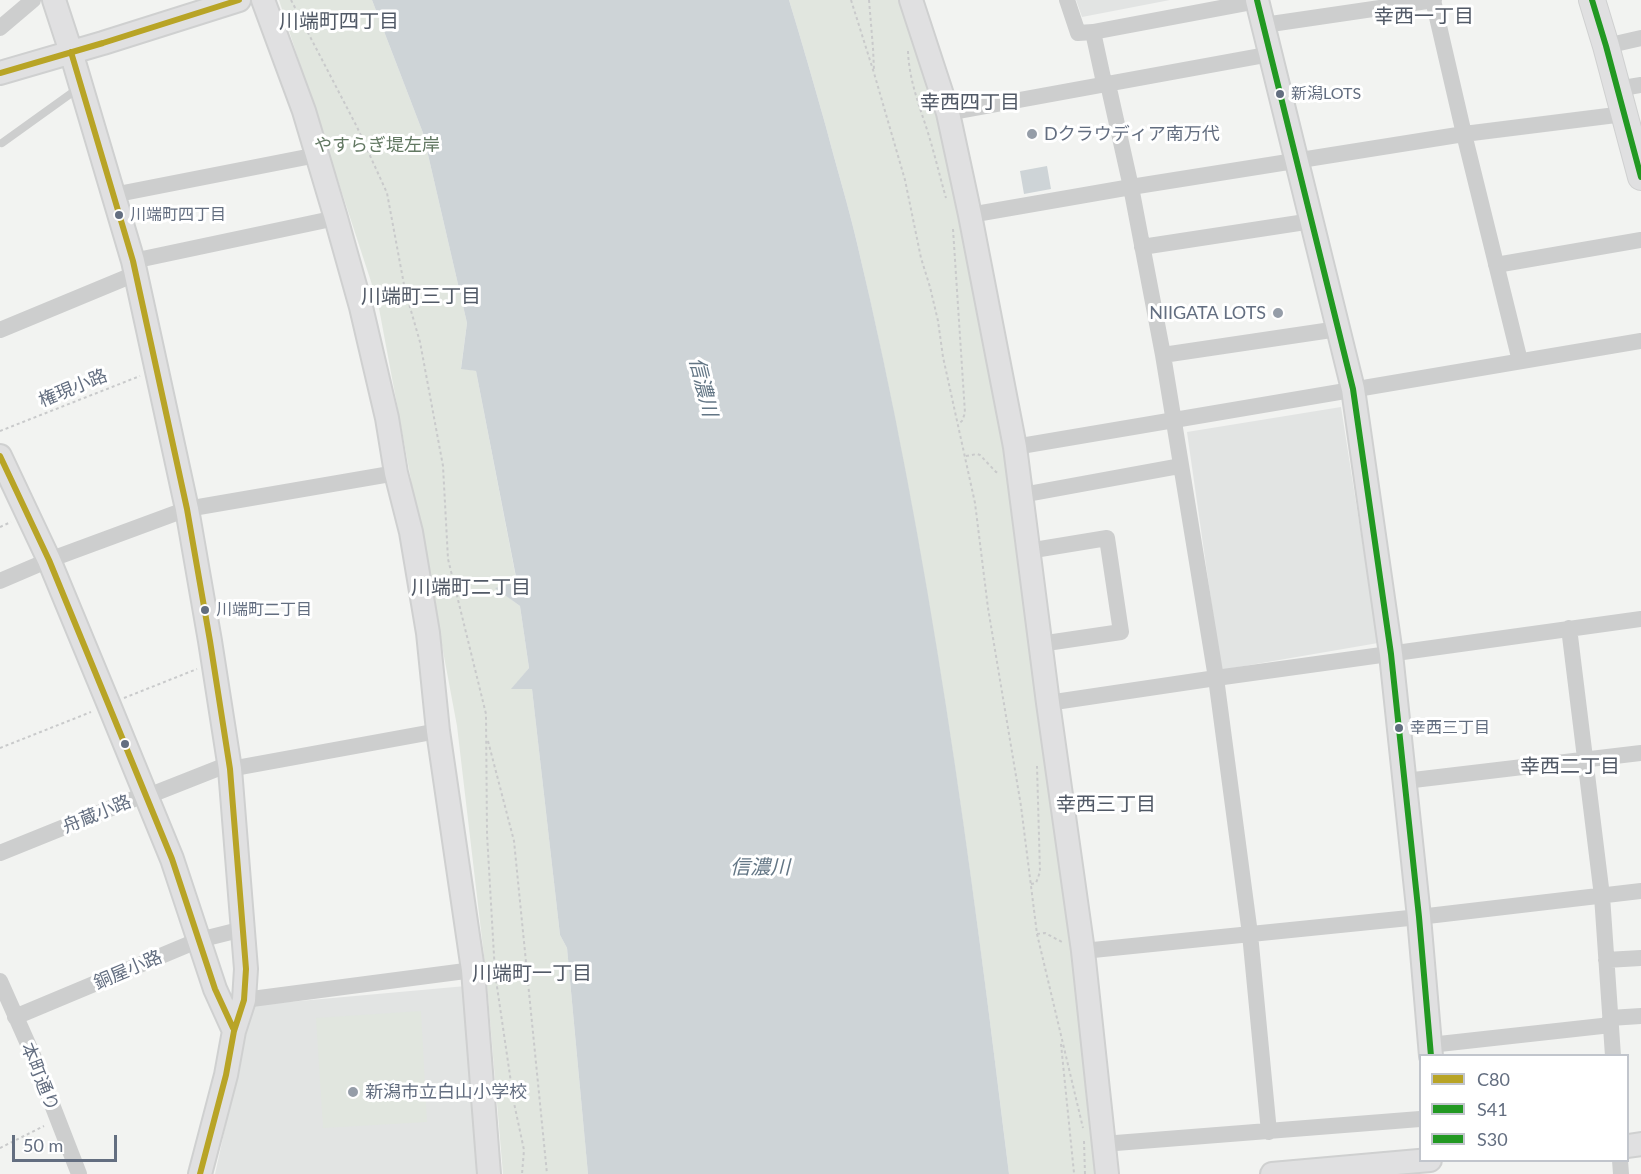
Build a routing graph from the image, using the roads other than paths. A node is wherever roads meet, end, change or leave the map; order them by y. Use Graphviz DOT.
graph roads {
  1 [pos="33,0"];
  2 [pos="54,0"];
  3 [pos="239,0"];
  4 [pos="263,0"];
  5 [pos="911,0"];
  6 [pos="1067,0"];
  7 [pos="1434,0"];
  8 [pos="1592,0"];
  9 [pos="1258,1"];
  10 [pos="1264,25"];
  11 [pos="0,28"];
  12 [pos="1093,32"];
  13 [pos="1641,38"];
  14 [pos="1606,46"];
  15 [pos="71,52"];
  16 [pos="1271,54"];
  17 [pos="0,73"];
  18 [pos="1108,84"];
  19 [pos="81,87"];
  20 [pos="1629,87"];
  21 [pos="948,113"];
  22 [pos="1624,114"];
  23 [pos="1464,134"];
  24 [pos="2,143"];
  25 [pos="317,155"];
  26 [pos="1297,160"];
  27 [pos="1641,174"];
  28 [pos="1131,187"];
  29 [pos="113,195"];
  30 [pos="964,216"];
  31 [pos="336,218"];
  32 [pos="1312,221"];
  33 [pos="1641,240"];
  34 [pos="1142,247"];
  35 [pos="1496,265"];
  36 [pos="134,267"];
  37 [pos="1338,329"];
  38 [pos="0,330"];
  39 [pos="1641,341"];
  40 [pos="1163,355"];
  41 [pos="1520,362"];
  42 [pos="1353,389"];
  43 [pos="1174,419"];
  44 [pos="1015,447"];
  45 [pos="0,456"];
  46 [pos="1180,466"];
  47 [pos="396,473"];
  48 [pos="1022,495"];
  49 [pos="187,509"];
  50 [pos="1028,551"];
  51 [pos="49,560"];
  52 [pos="0,580"];
  53 [pos="1641,620"];
  54 [pos="1569,628"];
  55 [pos="1040,644"];
  56 [pos="1391,654"];
  57 [pos="1216,678"];
  58 [pos="1048,703"];
  59 [pos="438,731"];
  60 [pos="1641,753"];
  61 [pos="1585,760"];
  62 [pos="230,767"];
  63 [pos="1405,781"];
  64 [pos="146,794"];
  65 [pos="0,853"];
  66 [pos="1641,891"];
  67 [pos="1602,896"];
  68 [pos="1419,917"];
  69 [pos="243,929"];
  70 [pos="1250,934"];
  71 [pos="199,940"];
  72 [pos="1083,951"];
  73 [pos="1641,958"];
  74 [pos="1606,960"];
  75 [pos="473,970"];
  76 [pos="0,981"];
  77 [pos="244,1000"];
  78 [pos="1641,1016"];
  79 [pos="15,1017"];
  80 [pos="1611,1022"];
  81 [pos="234,1031"];
  82 [pos="1430,1050"];
  83 [pos="1613,1054"];
  84 [pos="1419,1119"];
  85 [pos="1269,1132"];
  86 [pos="1103,1144"];
  87 [pos="1419,1162"];
  88 [pos="79,1174"];
  89 [pos="200,1174"];
  90 [pos="489,1174"];
  91 [pos="1107,1174"];
  92 [pos="1272,1174"];
  1 -- 11 [label="street"];
  2 -- 15 [label="street"];
  3 -- 15 [label="street"];
  4 -- 25 [label="street"];
  5 -- 21 [label="street"];
  6 -- 12 [label="street"];
  7 -- 10 [label="street"];
  7 -- 23 [label="street"];
  8 -- 14 [label="main road"];
  9 -- 10 [label="street"];
  9 -- 12 [label="street"];
  10 -- 16 [label="street"];
  12 -- 18 [label="street"];
  13 -- 14 [label="street"];
  14 -- 20 [label="main road"];
  15 -- 17 [label="street"];
  15 -- 19 [label="street"];
  16 -- 18 [label="street"];
  16 -- 26 [label="street"];
  18 -- 21 [label="street"];
  18 -- 28 [label="street"];
  19 -- 24 [label="lane"];
  19 -- 29 [label="street"];
  20 -- 22 [label="main road"];
  21 -- 30 [label="street"];
  22 -- 23 [label="street"];
  22 -- 27 [label="main road"];
  23 -- 26 [label="street"];
  23 -- 35 [label="street"];
  25 -- 29 [label="street"];
  25 -- 31 [label="street"];
  26 -- 28 [label="street"];
  26 -- 32 [label="street"];
  28 -- 30 [label="street"];
  28 -- 34 [label="street"];
  29 -- 36 [label="street"];
  30 -- 44 [label="street"];
  31 -- 36 [label="street"];
  31 -- 47 [label="street"];
  32 -- 34 [label="street"];
  32 -- 37 [label="street"];
  33 -- 35 [label="street"];
  34 -- 40 [label="street"];
  35 -- 41 [label="street"];
  36 -- 38 [label="street"];
  36 -- 49 [label="street"];
  37 -- 40 [label="street"];
  37 -- 42 [label="street"];
  39 -- 41 [label="street"];
  40 -- 43 [label="street"];
  41 -- 42 [label="street"];
  42 -- 43 [label="street"];
  42 -- 56 [label="street"];
  43 -- 44 [label="street"];
  43 -- 46 [label="street"];
  44 -- 48 [label="street"];
  45 -- 51 [label="street"];
  46 -- 48 [label="street"];
  46 -- 57 [label="street"];
  47 -- 49 [label="street"];
  47 -- 59 [label="street"];
  48 -- 50 [label="street"];
  49 -- 51 [label="street"];
  49 -- 62 [label="street"];
  50 -- 55 [label="street"];
  50 -- 55 [label="street"];
  51 -- 52 [label="street"];
  51 -- 64 [label="street"];
  53 -- 54 [label="street"];
  54 -- 56 [label="street"];
  54 -- 61 [label="street"];
  55 -- 58 [label="street"];
  56 -- 57 [label="street"];
  56 -- 63 [label="street"];
  57 -- 58 [label="street"];
  57 -- 70 [label="street"];
  58 -- 72 [label="street"];
  59 -- 62 [label="street, 舟蔵小路"];
  59 -- 75 [label="street"];
  60 -- 61 [label="street"];
  61 -- 63 [label="street"];
  61 -- 67 [label="street"];
  62 -- 64 [label="street, 舟蔵小路"];
  62 -- 69 [label="street"];
  63 -- 68 [label="street"];
  64 -- 65 [label="street, 舟蔵小路"];
  64 -- 71 [label="street"];
  66 -- 67 [label="street"];
  67 -- 68 [label="street"];
  67 -- 74 [label="street"];
  68 -- 70 [label="street"];
  68 -- 82 [label="street"];
  69 -- 71 [label="street, 銅屋小路"];
  69 -- 77 [label="street"];
  70 -- 72 [label="street"];
  70 -- 85 [label="street"];
  71 -- 79 [label="street, 銅屋小路"];
  71 -- 81 [label="street"];
  72 -- 86 [label="street"];
  73 -- 74 [label="street"];
  74 -- 80 [label="street"];
  75 -- 77 [label="street"];
  75 -- 90 [label="street"];
  76 -- 79 [label="street, 本町通り"];
  77 -- 81 [label="street"];
  78 -- 80 [label="street"];
  79 -- 88 [label="street, 本町通り"];
  80 -- 82 [label="street"];
  80 -- 83 [label="street"];
  81 -- 89 [label="street"];
  84 -- 85 [label="street"];
  85 -- 86 [label="street"];
  86 -- 91 [label="street"];
  87 -- 92 [label="street"];
}
